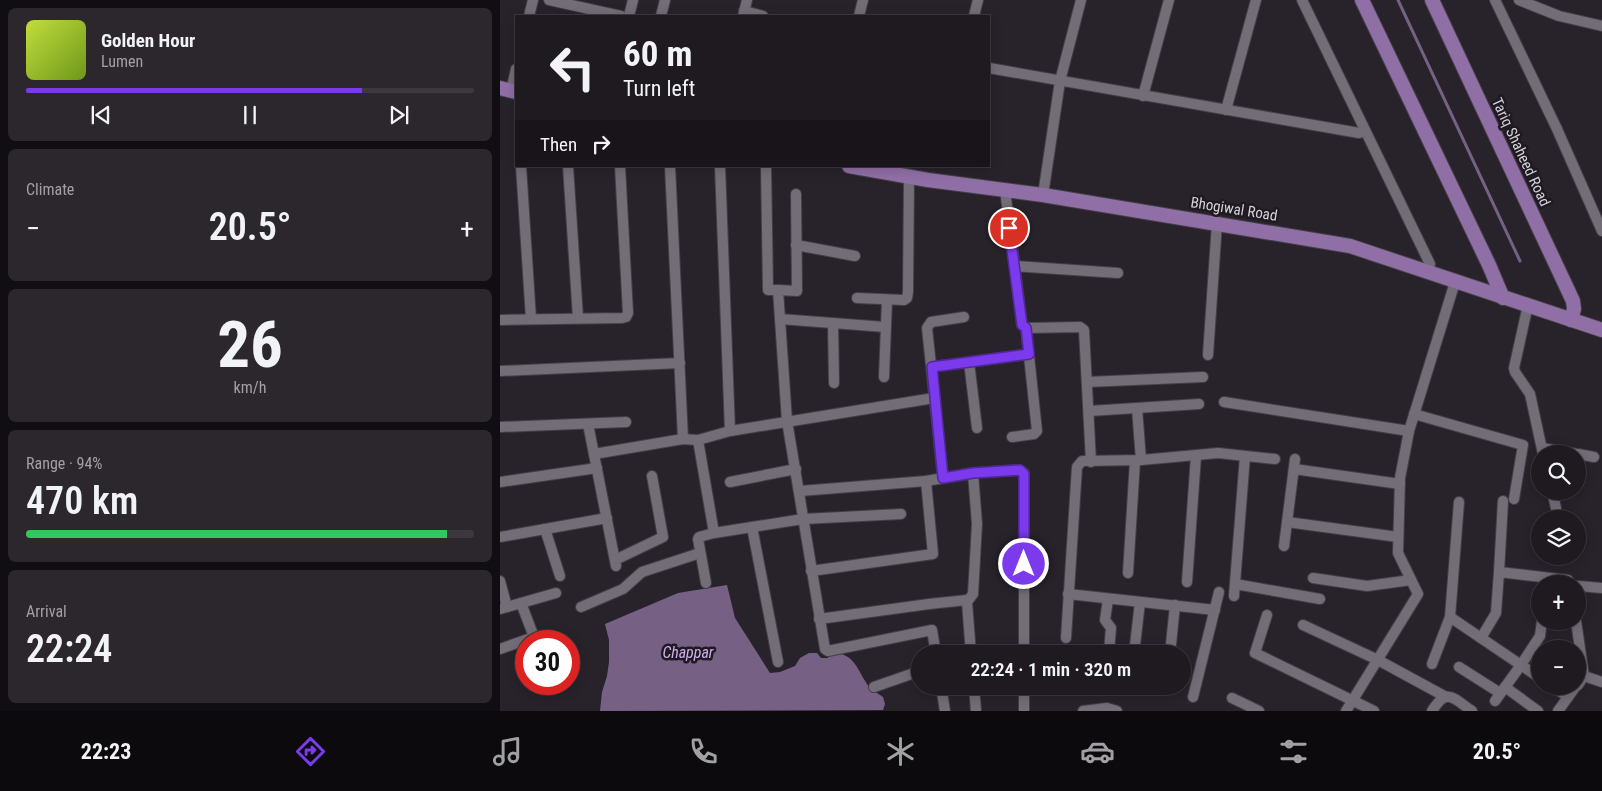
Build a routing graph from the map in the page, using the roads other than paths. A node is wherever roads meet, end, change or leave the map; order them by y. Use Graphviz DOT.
graph roads {
  1 [pos="533,0"];
  2 [pos="549,0"];
  3 [pos="633,0"];
  4 [pos="665,0"];
  5 [pos="747,0"];
  6 [pos="863,0"];
  7 [pos="978,0"];
  8 [pos="1080,0"];
  9 [pos="1169,0"];
  10 [pos="1256,0"];
  11 [pos="1302,0"];
  12 [pos="1362,0"];
  13 [pos="1432,0"];
  14 [pos="1495,0"];
  15 [pos="1520,0"];
  16 [pos="594,5"];
  17 [pos="743,14"];
  18 [pos="529,15"];
  19 [pos="619,15"];
  20 [pos="629,15"];
  21 [pos="661,15"];
  22 [pos="859,15"];
  23 [pos="974,15"];
  24 [pos="1602,26"];
  25 [pos="990,68"];
  26 [pos="515,75"];
  27 [pos="1060,81"];
  28 [pos="512,92"];
  29 [pos="1143,96"];
  30 [pos="1226,110"];
  31 [pos="1365,131"];
  32 [pos="521,167"];
  33 [pos="568,167"];
  34 [pos="620,167"];
  35 [pos="670,167"];
  36 [pos="720,167"];
  37 [pos="766,167"];
  38 [pos="854,167"];
  39 [pos="909,177"];
  40 [pos="1005,190"];
  41 [pos="796,194"];
  42 [pos="1043,194"];
  43 [pos="1217,223"];
  44 [pos="1602,231"];
  45 [pos="796,245"];
  46 [pos="856,256"];
  47 [pos="1014,266"];
  48 [pos="1428,272"];
  49 [pos="1118,273"];
  50 [pos="1455,282"];
  51 [pos="778,290"];
  52 [pos="857,298"];
  53 [pos="1503,298"];
  54 [pos="886,300"];
  55 [pos="1528,305"];
  56 [pos="964,317"];
  57 [pos="578,318"];
  58 [pos="531,319"];
  59 [pos="780,319"];
  60 [pos="500,320"];
  61 [pos="1571,320"];
  62 [pos="833,323"];
  63 [pos="885,326"];
  64 [pos="1026,328"];
  65 [pos="1602,330"];
  66 [pos="1029,354"];
  67 [pos="1208,355"];
  68 [pos="969,362"];
  69 [pos="680,363"];
  70 [pos="932,367"];
  71 [pos="500,372"];
  72 [pos="884,377"];
  73 [pos="1203,377"];
  74 [pos="1087,382"];
  75 [pos="834,383"];
  76 [pos="934,398"];
  77 [pos="1224,402"];
  78 [pos="1199,404"];
  79 [pos="1137,408"];
  80 [pos="1088,411"];
  81 [pos="1414,414"];
  82 [pos="787,421"];
  83 [pos="626,422"];
  84 [pos="588,424"];
  85 [pos="500,427"];
  86 [pos="977,428"];
  87 [pos="730,431"];
  88 [pos="1409,431"];
  89 [pos="1012,437"];
  90 [pos="683,439"];
  91 [pos="698,440"];
  92 [pos="1541,445"];
  93 [pos="594,454"];
  94 [pos="1196,456"];
  95 [pos="1245,456"];
  96 [pos="1586,456"];
  97 [pos="1594,457"];
  98 [pos="1275,459"];
  99 [pos="1138,461"];
  100 [pos="1091,462"];
  101 [pos="597,468"];
  102 [pos="796,469"];
  103 [pos="973,473"];
  104 [pos="652,476"];
  105 [pos="943,478"];
  106 [pos="926,481"];
  107 [pos="500,482"];
  108 [pos="730,482"];
  109 [pos="1400,484"];
  110 [pos="800,491"];
  111 [pos="1514,499"];
  112 [pos="1554,500"];
  113 [pos="1503,501"];
  114 [pos="1459,502"];
  115 [pos="1556,508"];
  116 [pos="901,514"];
  117 [pos="607,518"];
  118 [pos="803,518"];
  119 [pos="1287,522"];
  120 [pos="752,527"];
  121 [pos="545,529"];
  122 [pos="714,533"];
  123 [pos="500,537"];
  124 [pos="1398,537"];
  125 [pos="1284,546"];
  126 [pos="700,553"];
  127 [pos="811,571"];
  128 [pos="1499,572"];
  129 [pos="1128,573"];
  130 [pos="560,576"];
  131 [pos="1531,577"];
  132 [pos="1312,578"];
  133 [pos="1412,580"];
  134 [pos="500,581"];
  135 [pos="1188,582"];
  136 [pos="706,583"];
  137 [pos="1235,584"];
  138 [pos="1586,587"];
  139 [pos="1602,588"];
  140 [pos="556,592"];
  141 [pos="1219,592"];
  142 [pos="1068,594"];
  143 [pos="1234,596"];
  144 [pos="1108,599"];
  145 [pos="1320,599"];
  146 [pos="967,600"];
  147 [pos="1140,602"];
  148 [pos="521,603"];
  149 [pos="1175,606"];
  150 [pos="581,607"];
  151 [pos="504,608"];
  152 [pos="1215,610"];
  153 [pos="1267,614"];
  154 [pos="1450,616"];
  155 [pos="819,619"];
  156 [pos="1303,625"];
  157 [pos="1541,630"];
  158 [pos="1066,638"];
  159 [pos="1481,638"];
  160 [pos="934,645"];
  161 [pos="970,645"];
  162 [pos="1024,645"];
  163 [pos="1109,645"];
  164 [pos="1135,645"];
  165 [pos="1171,645"];
  166 [pos="500,649"];
  167 [pos="1378,660"];
  168 [pos="778,662"];
  169 [pos="1432,664"];
  170 [pos="1521,665"];
  171 [pos="1459,667"];
  172 [pos="1531,672"];
  173 [pos="911,674"];
  174 [pos="1586,677"];
  175 [pos="1602,682"];
  176 [pos="874,687"];
  177 [pos="1500,694"];
  178 [pos="942,695"];
  179 [pos="975,695"];
  180 [pos="1024,695"];
  181 [pos="1565,695"];
  182 [pos="1193,697"];
  183 [pos="1446,697"];
  184 [pos="1568,697"];
  185 [pos="1232,698"];
  186 [pos="1352,700"];
  187 [pos="945,711"];
  188 [pos="976,711"];
  189 [pos="1024,711"];
  190 [pos="1083,711"];
  191 [pos="1117,711"];
  192 [pos="1259,711"];
  193 [pos="1346,711"];
  194 [pos="1374,711"];
  195 [pos="1432,711"];
  196 [pos="1472,711"];
  197 [pos="1538,711"];
  198 [pos="1558,711"];
  1 -- 18 [label="street"];
  2 -- 16 [label="street"];
  3 -- 20 [label="street"];
  4 -- 21 [label="street"];
  5 -- 17 [label="street"];
  6 -- 22 [label="street"];
  7 -- 23 [label="street"];
  8 -- 27 [label="street"];
  9 -- 29 [label="street"];
  10 -- 30 [label="street"];
  11 -- 31 [label="street"];
  12 -- 53 [label="main road"];
  13 -- 61 [label="main road, Tariq Shaheed Road"];
  14 -- 44 [label="street"];
  15 -- 24 [label="street"];
  16 -- 19 [label="street"];
  25 -- 27 [label="street"];
  26 -- 28 [label="street"];
  27 -- 29 [label="street"];
  27 -- 42 [label="street"];
  29 -- 30 [label="street"];
  30 -- 31 [label="street"];
  31 -- 48 [label="street"];
  32 -- 58 [label="street"];
  33 -- 57 [label="street"];
  34 -- 57 [label="street"];
  35 -- 69 [label="street"];
  36 -- 87 [label="street"];
  37 -- 51 [label="street"];
  38 -- 39 [label="main road, Bhogiwal Road"];
  39 -- 40 [label="main road, Bhogiwal Road"];
  39 -- 54 [label="street"];
  40 -- 42 [label="main road, Bhogiwal Road"];
  40 -- 47 [label="street"];
  41 -- 45 [label="street"];
  42 -- 43 [label="main road, Bhogiwal Road"];
  43 -- 48 [label="main road, Bhogiwal Road"];
  43 -- 67 [label="street"];
  45 -- 46 [label="street"];
  45 -- 51 [label="street"];
  47 -- 49 [label="street"];
  47 -- 64 [label="street"];
  48 -- 50 [label="main road, Bhogiwal Road"];
  50 -- 53 [label="main road, Bhogiwal Road"];
  50 -- 81 [label="street"];
  51 -- 59 [label="street"];
  52 -- 54 [label="street"];
  53 -- 55 [label="main road, Bhogiwal Road"];
  54 -- 63 [label="street"];
  55 -- 61 [label="main road, Bhogiwal Road"];
  55 -- 92 [label="street"];
  56 -- 70 [label="street"];
  57 -- 58 [label="street"];
  58 -- 60 [label="street"];
  59 -- 62 [label="street"];
  59 -- 82 [label="street"];
  61 -- 65 [label="main road, Bhogiwal Road"];
  62 -- 63 [label="street"];
  62 -- 75 [label="street"];
  63 -- 72 [label="street"];
  64 -- 66 [label="street"];
  64 -- 74 [label="street"];
  66 -- 68 [label="street"];
  66 -- 89 [label="street"];
  68 -- 70 [label="street"];
  68 -- 86 [label="street"];
  69 -- 71 [label="street"];
  69 -- 90 [label="street"];
  70 -- 76 [label="street"];
  73 -- 74 [label="street"];
  74 -- 80 [label="street"];
  76 -- 82 [label="street"];
  76 -- 105 [label="street"];
  77 -- 88 [label="street"];
  78 -- 79 [label="street"];
  79 -- 80 [label="street"];
  79 -- 99 [label="street"];
  80 -- 100 [label="street"];
  81 -- 88 [label="street"];
  81 -- 111 [label="street"];
  82 -- 87 [label="street"];
  82 -- 102 [label="street"];
  83 -- 84 [label="street"];
  84 -- 85 [label="street"];
  84 -- 93 [label="street"];
  87 -- 91 [label="street"];
  88 -- 109 [label="street"];
  90 -- 91 [label="street"];
  90 -- 93 [label="street"];
  91 -- 122 [label="street"];
  93 -- 101 [label="street"];
  94 -- 95 [label="street"];
  94 -- 99 [label="street"];
  94 -- 135 [label="street"];
  95 -- 98 [label="street"];
  95 -- 137 [label="street"];
  96 -- 97 [label="street"];
  99 -- 100 [label="street"];
  99 -- 129 [label="street"];
  100 -- 142 [label="street"];
  101 -- 107 [label="street"];
  101 -- 117 [label="street"];
  102 -- 108 [label="street"];
  102 -- 110 [label="street"];
  103 -- 105 [label="street"];
  103 -- 146 [label="street"];
  103 -- 162 [label="street"];
  104 -- 117 [label="street"];
  105 -- 106 [label="street"];
  106 -- 110 [label="street"];
  106 -- 127 [label="street"];
  109 -- 119 [label="street"];
  109 -- 124 [label="street"];
  110 -- 118 [label="street"];
  112 -- 115 [label="street"];
  113 -- 128 [label="street"];
  114 -- 154 [label="street"];
  116 -- 118 [label="street"];
  117 -- 121 [label="street"];
  118 -- 120 [label="street"];
  118 -- 127 [label="street"];
  119 -- 124 [label="street"];
  119 -- 125 [label="street"];
  120 -- 122 [label="street"];
  120 -- 168 [label="street"];
  121 -- 123 [label="street"];
  121 -- 130 [label="street"];
  122 -- 126 [label="street"];
  124 -- 133 [label="street"];
  126 -- 136 [label="street"];
  126 -- 150 [label="street"];
  127 -- 155 [label="street"];
  128 -- 131 [label="street"];
  128 -- 159 [label="street"];
  132 -- 133 [label="street"];
  133 -- 167 [label="street"];
  134 -- 151 [label="street"];
  137 -- 143 [label="street"];
  137 -- 145 [label="street"];
  138 -- 139 [label="street"];
  140 -- 148 [label="street"];
  141 -- 152 [label="street"];
  142 -- 144 [label="street"];
  142 -- 158 [label="street"];
  144 -- 147 [label="street"];
  144 -- 163 [label="street"];
  146 -- 155 [label="street"];
  146 -- 161 [label="street"];
  147 -- 149 [label="street"];
  147 -- 164 [label="street"];
  148 -- 151 [label="street"];
  148 -- 166 [label="street"];
  149 -- 152 [label="street"];
  149 -- 165 [label="street"];
  152 -- 182 [label="street"];
  153 -- 186 [label="street"];
  154 -- 159 [label="street"];
  154 -- 169 [label="street"];
  155 -- 160 [label="street"];
  156 -- 167 [label="street"];
  157 -- 170 [label="street"];
  159 -- 170 [label="street"];
  167 -- 183 [label="street"];
  167 -- 186 [label="street"];
  170 -- 172 [label="street"];
  170 -- 177 [label="street"];
  171 -- 177 [label="street"];
  173 -- 176 [label="street"];
  174 -- 175 [label="street"];
  177 -- 197 [label="street"];
  178 -- 187 [label="street"];
  179 -- 188 [label="street"];
  180 -- 189 [label="street"];
  181 -- 184 [label="street"];
  183 -- 195 [label="street"];
  183 -- 196 [label="street"];
  184 -- 198 [label="street"];
  185 -- 192 [label="street"];
  186 -- 193 [label="street"];
  186 -- 194 [label="street"];
  190 -- 191 [label="street"];
}
